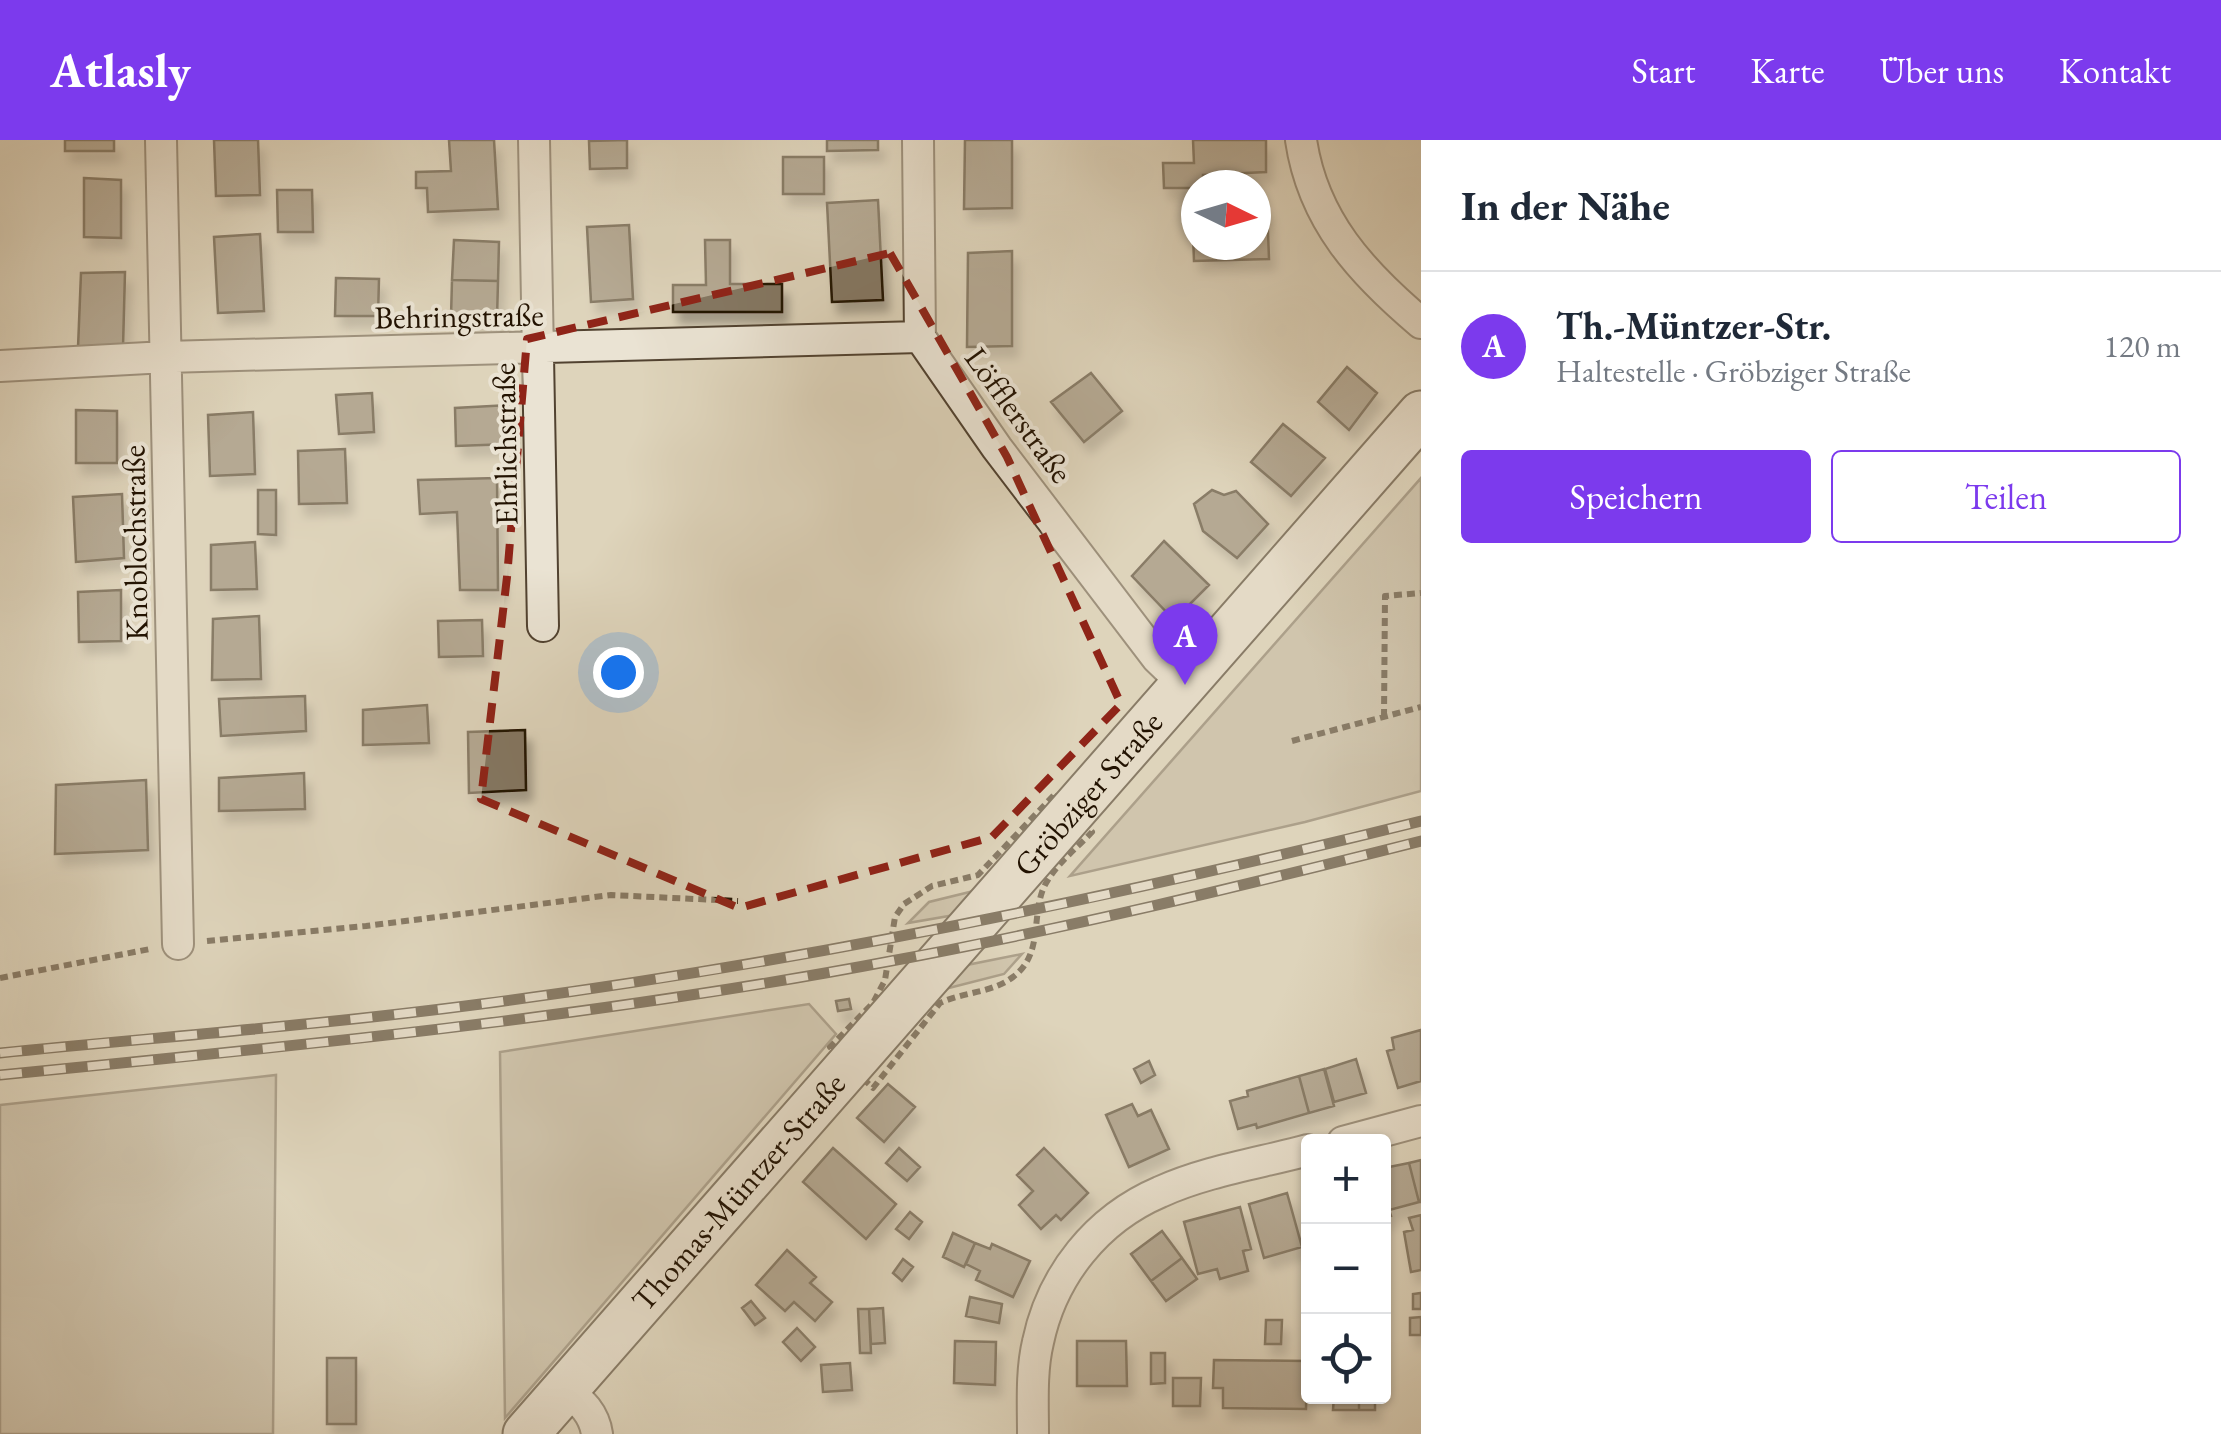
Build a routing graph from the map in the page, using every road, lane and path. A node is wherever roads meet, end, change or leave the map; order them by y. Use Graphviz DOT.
graph roads {
  1 [pos="161,140"];
  2 [pos="534,140"];
  3 [pos="918,140"];
  4 [pos="1302,140"];
  5 [pos="1421,323"];
  6 [pos="920,337"];
  7 [pos="538,350"];
  8 [pos="166,357"];
  9 [pos="0,366"];
  10 [pos="1421,414"];
  11 [pos="1421,593"];
  12 [pos="543,626"];
  13 [pos="1185,686"];
  14 [pos="1421,707"];
  15 [pos="1384,717"];
  16 [pos="1292,740"];
  17 [pos="738,900"];
  18 [pos="366,926"];
  19 [pos="178,944"];
  20 [pos="954,949"];
  21 [pos="1421,1121"];
  22 [pos="1373,1134"];
  23 [pos="1301,1152"];
  24 [pos="566,1388"];
  25 [pos="526,1434"];
  26 [pos="597,1434"];
  27 [pos="1033,1434"];
  1 -- 8 [label="street, Knoblochstraße"];
  2 -- 7 [label="street, Ehrlichstraße"];
  3 -- 6 [label="street, Löfflerstraße"];
  4 -- 5 [label="street"];
  6 -- 7 [label="street, Behringstraße"];
  6 -- 13 [label="street, Löfflerstraße"];
  7 -- 8 [label="street, Behringstraße"];
  7 -- 12 [label="street, Ehrlichstraße"];
  8 -- 9 [label="street, Behringstraße"];
  8 -- 19 [label="street, Knoblochstraße"];
  10 -- 13 [label="main road, Gröbziger Straße"];
  11 -- 15 [label="path"];
  13 -- 20 [label="main road, Gröbziger Straße"];
  14 -- 15 [label="path"];
  15 -- 16 [label="path"];
  17 -- 18 [label="path"];
  20 -- 24 [label="main road, Thomas-Müntzer-Straße"];
  21 -- 22 [label="street"];
  23 -- 27 [label="street"];
  24 -- 25 [label="main road, Thomas-Müntzer-Straße"];
  24 -- 26 [label="street"];
}
